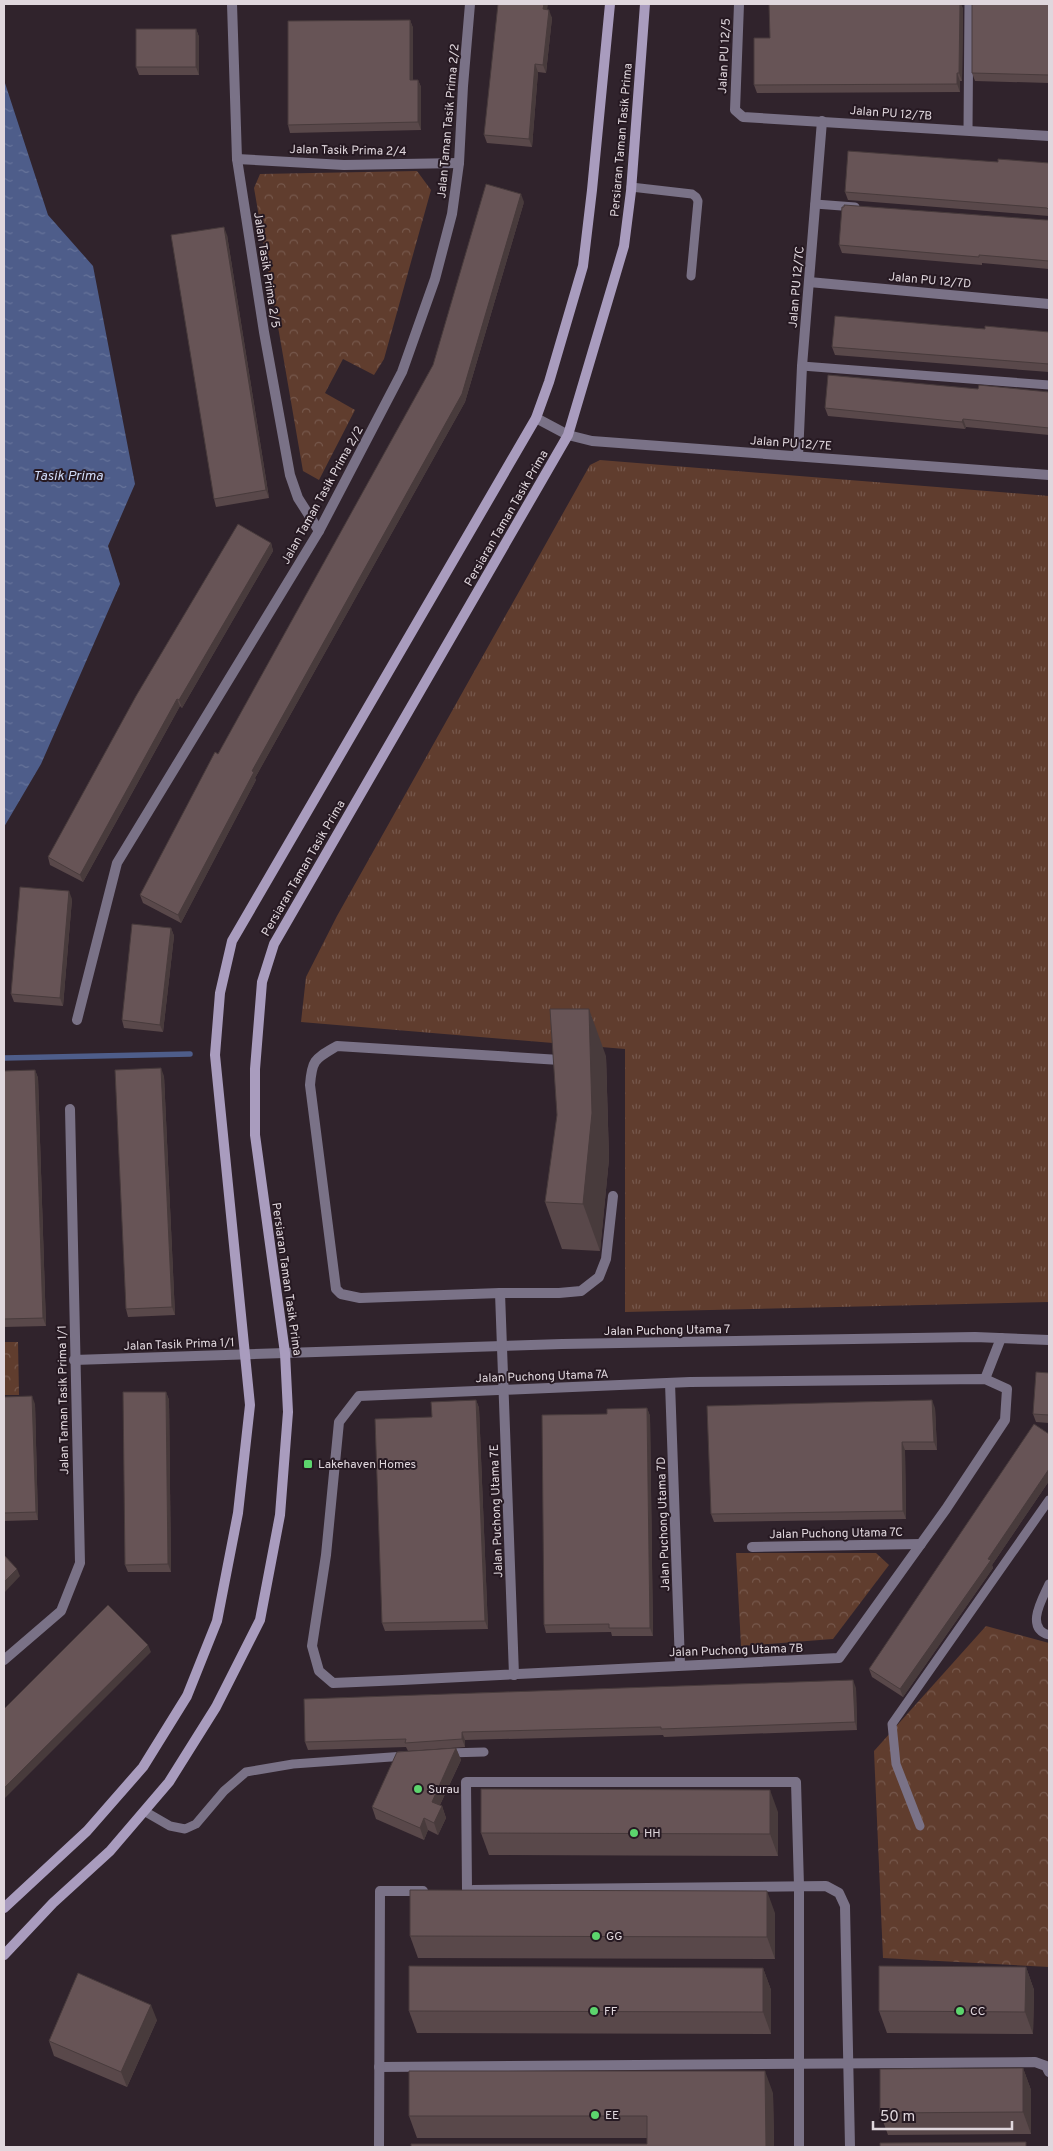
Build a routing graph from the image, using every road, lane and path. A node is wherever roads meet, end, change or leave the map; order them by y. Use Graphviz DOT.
graph roads {
  1 [pos="232,4"];
  2 [pos="470,4"];
  3 [pos="610,4"];
  4 [pos="645,4"];
  5 [pos="739,4"];
  6 [pos="969,4"];
  7 [pos="735,110"];
  8 [pos="822,121"];
  9 [pos="968,130"];
  10 [pos="1049,136"];
  11 [pos="237,159"];
  12 [pos="459,162"];
  13 [pos="631,187"];
  14 [pos="815,204"];
  15 [pos="864,208"];
  16 [pos="691,276"];
  17 [pos="809,282"];
  18 [pos="1049,304"];
  19 [pos="802,366"];
  20 [pos="1049,385"];
  21 [pos="536,418"];
  22 [pos="568,435"];
  23 [pos="798,456"];
  24 [pos="1049,475"];
  25 [pos="320,531"];
  26 [pos="77,1020"];
  27 [pos="560,1060"];
  28 [pos="70,1109"];
  29 [pos="613,1196"];
  30 [pos="500,1293"];
  31 [pos="1001,1338"];
  32 [pos="1049,1340"];
  33 [pos="503,1346"];
  34 [pos="285,1353"];
  35 [pos="246,1354"];
  36 [pos="74,1360"];
  37 [pos="985,1379"];
  38 [pos="670,1383"];
  39 [pos="504,1390"];
  40 [pos="1049,1500"];
  41 [pos="921,1544"];
  42 [pos="752,1547"];
  43 [pos="1049,1584"];
  44 [pos="1049,1635"];
  45 [pos="312,1646"];
  46 [pos="4,1660"];
  47 [pos="680,1664"];
  48 [pos="514,1675"];
  49 [pos="484,1752"];
  50 [pos="436,1754"];
  51 [pos="417,1755"];
  52 [pos="144,1811"];
  53 [pos="920,1826"];
  54 [pos="799,1886"];
  55 [pos="438,1891"];
  56 [pos="4,1908"];
  57 [pos="4,1955"];
  58 [pos="800,2064"];
  59 [pos="847,2064"];
  60 [pos="379,2067"];
  61 [pos="1049,2072"];
  62 [pos="379,2147"];
  63 [pos="799,2147"];
  64 [pos="850,2147"];
  1 -- 11 [label="street, Jalan Tasik Prima 2/5"];
  2 -- 12 [label="street, Jalan Taman Tasik Prima 2/2"];
  3 -- 21 [label="main road, Persiaran Taman Tasik Prima"];
  4 -- 13 [label="main road, Persiaran Taman Tasik Prima"];
  5 -- 7 [label="street, Jalan PU 12/5"];
  6 -- 9 [label="lane"];
  7 -- 8 [label="street, Jalan PU 12/7B"];
  8 -- 9 [label="street, Jalan PU 12/7B"];
  8 -- 14 [label="street, Jalan PU 12/7C"];
  9 -- 10 [label="street, Jalan PU 12/7B"];
  11 -- 12 [label="street, Jalan Tasik Prima 2/4"];
  11 -- 25 [label="street, Jalan Tasik Prima 2/5"];
  12 -- 25 [label="street, Jalan Taman Tasik Prima 2/2"];
  13 -- 16 [label="lane"];
  13 -- 22 [label="main road, Persiaran Taman Tasik Prima"];
  14 -- 15 [label="lane"];
  14 -- 17 [label="street, Jalan PU 12/7C"];
  17 -- 18 [label="street, Jalan PU 12/7D"];
  17 -- 19 [label="street, Jalan PU 12/7C"];
  19 -- 20 [label="lane"];
  19 -- 23 [label="street, Jalan PU 12/7C"];
  21 -- 22 [label="street, Jalan PU 12/7E"];
  21 -- 35 [label="main road, Persiaran Taman Tasik Prima"];
  22 -- 23 [label="street, Jalan PU 12/7E"];
  22 -- 34 [label="main road, Persiaran Taman Tasik Prima"];
  23 -- 24 [label="street, Jalan PU 12/7E"];
  25 -- 26 [label="street, Jalan Taman Tasik Prima 2/2"];
  27 -- 30 [label="street"];
  28 -- 36 [label="street, Jalan Taman Tasik Prima 1/1"];
  29 -- 30 [label="street"];
  30 -- 33 [label="street, Jalan Puchong Utama 7E"];
  31 -- 32 [label="street, Jalan Puchong Utama 7"];
  31 -- 33 [label="street, Jalan Puchong Utama 7"];
  31 -- 37 [label="street"];
  33 -- 34 [label="street, Jalan Puchong Utama 7"];
  33 -- 39 [label="street, Jalan Puchong Utama 7E"];
  34 -- 35 [label="street, Jalan Tasik Prima 1/1"];
  34 -- 52 [label="main road, Persiaran Taman Tasik Prima"];
  35 -- 36 [label="street, Jalan Tasik Prima 1/1"];
  35 -- 56 [label="main road, Persiaran Taman Tasik Prima"];
  36 -- 46 [label="street, Jalan Taman Tasik Prima 1/1"];
  37 -- 38 [label="street, Jalan Puchong Utama 7A"];
  37 -- 41 [label="street, Jalan Puchong Utama 7B"];
  38 -- 39 [label="street, Jalan Puchong Utama 7A"];
  38 -- 47 [label="street, Jalan Puchong Utama 7D"];
  39 -- 45 [label="street, Jalan Puchong Utama 7A"];
  39 -- 48 [label="street, Jalan Puchong Utama 7E"];
  40 -- 53 [label="lane"];
  41 -- 42 [label="street, Jalan Puchong Utama 7C"];
  41 -- 47 [label="street, Jalan Puchong Utama 7B"];
  43 -- 44 [label="lane"];
  45 -- 48 [label="street, Jalan Puchong Utama 7B"];
  47 -- 48 [label="street, Jalan Puchong Utama 7B"];
  49 -- 50 [label="lane"];
  51 -- 52 [label="lane"];
  52 -- 57 [label="main road, Persiaran Taman Tasik Prima"];
  54 -- 54 [label="street"];
  54 -- 58 [label="street"];
  54 -- 59 [label="street"];
  55 -- 60 [label="street"];
  58 -- 59 [label="street"];
  58 -- 60 [label="street"];
  58 -- 63 [label="street"];
  59 -- 61 [label="street"];
  59 -- 64 [label="street"];
  60 -- 62 [label="street"];
}
